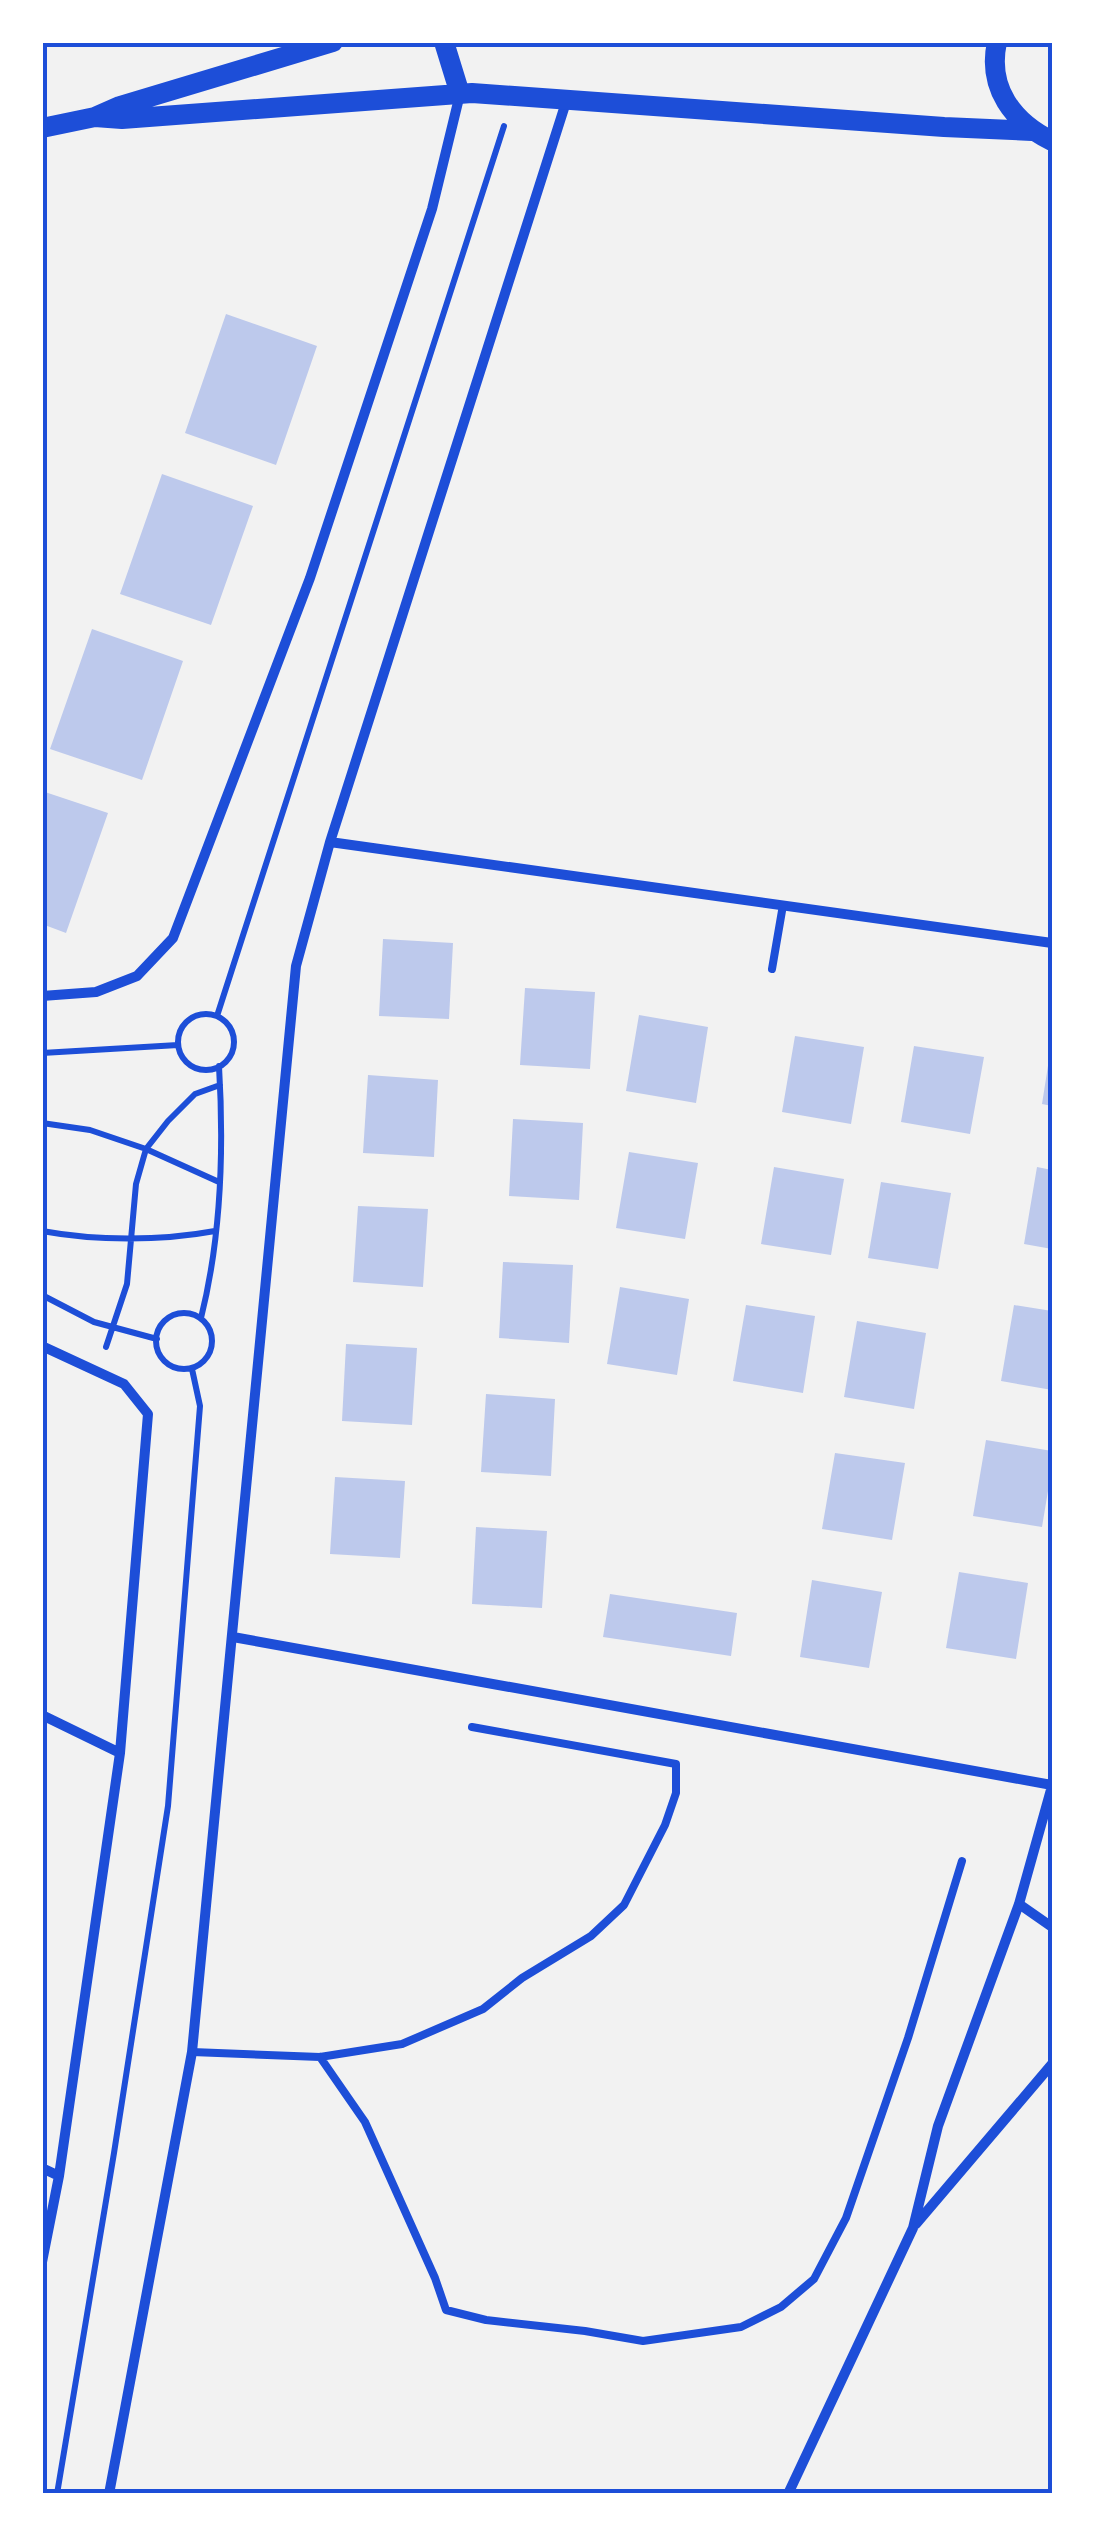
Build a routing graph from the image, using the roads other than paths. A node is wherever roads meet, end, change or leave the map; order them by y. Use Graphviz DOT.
graph roads {
  1 [pos="333,42"];
  2 [pos="444,42"];
  3 [pos="997,42"];
  4 [pos="460,94"];
  5 [pos="567,100"];
  6 [pos="94,117"];
  7 [pos="42,128"];
  8 [pos="1032,131"];
  9 [pos="1052,141"];
  10 [pos="330,842"];
  11 [pos="783,905"];
  12 [pos="1052,942"];
  13 [pos="772,969"];
  14 [pos="42,996"];
  15 [pos="42,1346"];
  16 [pos="233,1637"];
  17 [pos="42,1716"];
  18 [pos="472,1727"];
  19 [pos="120,1753"];
  20 [pos="1052,1786"];
  21 [pos="962,1861"];
  22 [pos="1019,1904"];
  23 [pos="1052,1927"];
  24 [pos="192,2052"];
  25 [pos="320,2057"];
  26 [pos="1052,2064"];
  27 [pos="42,2168"];
  28 [pos="59,2176"];
  29 [pos="912,2228"];
  30 [pos="42,2262"];
  31 [pos="109,2494"];
  32 [pos="788,2494"];
  1 -- 6 [label="main road"];
  2 -- 4 [label="main road"];
  3 -- 8 [label="main road"];
  4 -- 5 [label="main road"];
  4 -- 6 [label="main road"];
  4 -- 14 [label="street"];
  5 -- 8 [label="main road"];
  5 -- 10 [label="street"];
  6 -- 7 [label="main road"];
  8 -- 9 [label="main road"];
  10 -- 11 [label="street"];
  10 -- 16 [label="street"];
  11 -- 12 [label="street"];
  11 -- 13 [label="lane"];
  15 -- 19 [label="street"];
  16 -- 20 [label="street"];
  16 -- 24 [label="street"];
  17 -- 19 [label="street"];
  18 -- 25 [label="lane"];
  19 -- 28 [label="street"];
  20 -- 22 [label="street"];
  21 -- 25 [label="lane"];
  22 -- 23 [label="street"];
  22 -- 29 [label="street"];
  24 -- 25 [label="lane"];
  24 -- 31 [label="street"];
  26 -- 29 [label="street"];
  27 -- 28 [label="street"];
  28 -- 30 [label="street"];
  29 -- 32 [label="street"];
}
